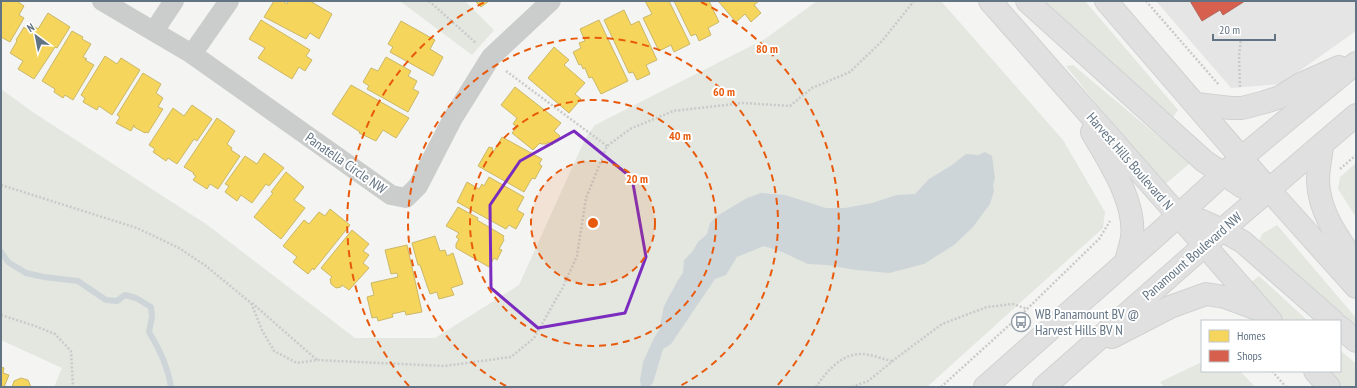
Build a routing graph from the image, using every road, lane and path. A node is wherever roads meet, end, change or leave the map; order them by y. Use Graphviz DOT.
graph roads {
  1 [pos="102,1"];
  2 [pos="174,1"];
  3 [pos="229,1"];
  4 [pos="429,1"];
  5 [pos="551,1"];
  6 [pos="914,1"];
  7 [pos="990,1"];
  8 [pos="1027,1"];
  9 [pos="1106,1"];
  10 [pos="1146,1"];
  11 [pos="154,31"];
  12 [pos="1241,39"];
  13 [pos="192,54"];
  14 [pos="491,57"];
  15 [pos="1356,60"];
  16 [pos="1356,63"];
  17 [pos="1223,89"];
  18 [pos="1240,90"];
  19 [pos="1070,92"];
  20 [pos="1196,104"];
  21 [pos="1356,115"];
  22 [pos="1322,145"];
  23 [pos="607,146"];
  24 [pos="1242,158"];
  25 [pos="1224,174"];
  26 [pos="1,185"];
  27 [pos="1269,190"];
  28 [pos="1178,216"];
  29 [pos="1111,221"];
  30 [pos="1222,230"];
  31 [pos="1205,245"];
  32 [pos="1126,261"];
  33 [pos="1356,264"];
  34 [pos="1356,287"];
  35 [pos="251,303"];
  36 [pos="1027,309"];
  37 [pos="1,315"];
  38 [pos="1266,316"];
  39 [pos="1332,320"];
  40 [pos="1341,328"];
  41 [pos="1356,341"];
  42 [pos="1083,352"];
  43 [pos="316,360"];
  44 [pos="892,362"];
  45 [pos="1273,372"];
  46 [pos="1316,372"];
  47 [pos="73,387"];
  48 [pos="816,387"];
  49 [pos="852,387"];
  50 [pos="941,387"];
  51 [pos="985,387"];
  52 [pos="1044,387"];
  53 [pos="1286,387"];
  54 [pos="1329,387"];
  1 -- 11 [label="street, Panatella Circle NW"];
  2 -- 11 [label="street"];
  3 -- 13 [label="street"];
  4 -- 14 [label="path"];
  5 -- 14 [label="street, Panatella Circle NW"];
  6 -- 23 [label="path"];
  7 -- 19 [label="main road, Harvest Hills Boulevard N"];
  8 -- 25 [label="main road"];
  9 -- 20 [label="main road"];
  10 -- 17 [label="path"];
  11 -- 13 [label="street, Panatella Circle NW"];
  12 -- 18 [label="path"];
  13 -- 14 [label="street, Panatella Circle NW"];
  14 -- 23 [label="path"];
  15 -- 20 [label="main road"];
  16 -- 24 [label="main road"];
  19 -- 28 [label="main road, Harvest Hills Boulevard N"];
  19 -- 32 [label="main road"];
  20 -- 24 [label="main road"];
  21 -- 22 [label="main road, Panamount Boulevard NW"];
  22 -- 27 [label="main road, Panamount Boulevard NW"];
  22 -- 33 [label="main road"];
  23 -- 43 [label="path"];
  24 -- 25 [label="main road"];
  24 -- 27 [label="main road"];
  25 -- 27 [label="main road"];
  25 -- 28 [label="main road"];
  26 -- 35 [label="path"];
  27 -- 30 [label="main road, Panamount Boulevard NW"];
  27 -- 34 [label="main road"];
  28 -- 30 [label="main road"];
  28 -- 31 [label="main road, Harvest Hills Boulevard N"];
  28 -- 32 [label="main road"];
  29 -- 36 [label="path"];
  30 -- 31 [label="main road, Panamount Boulevard NW"];
  30 -- 39 [label="main road"];
  31 -- 38 [label="main road, Harvest Hills Boulevard N"];
  31 -- 42 [label="main road, Panamount Boulevard NW"];
  32 -- 51 [label="main road"];
  35 -- 43 [label="path"];
  35 -- 43 [label="path"];
  36 -- 44 [label="path"];
  36 -- 50 [label="path"];
  37 -- 47 [label="path"];
  38 -- 42 [label="main road"];
  40 -- 41 [label="main road"];
  42 -- 52 [label="main road, Panamount Boulevard NW"];
  44 -- 48 [label="path"];
  44 -- 49 [label="path"];
  45 -- 53 [label="path"];
  46 -- 54 [label="main road"];
}
